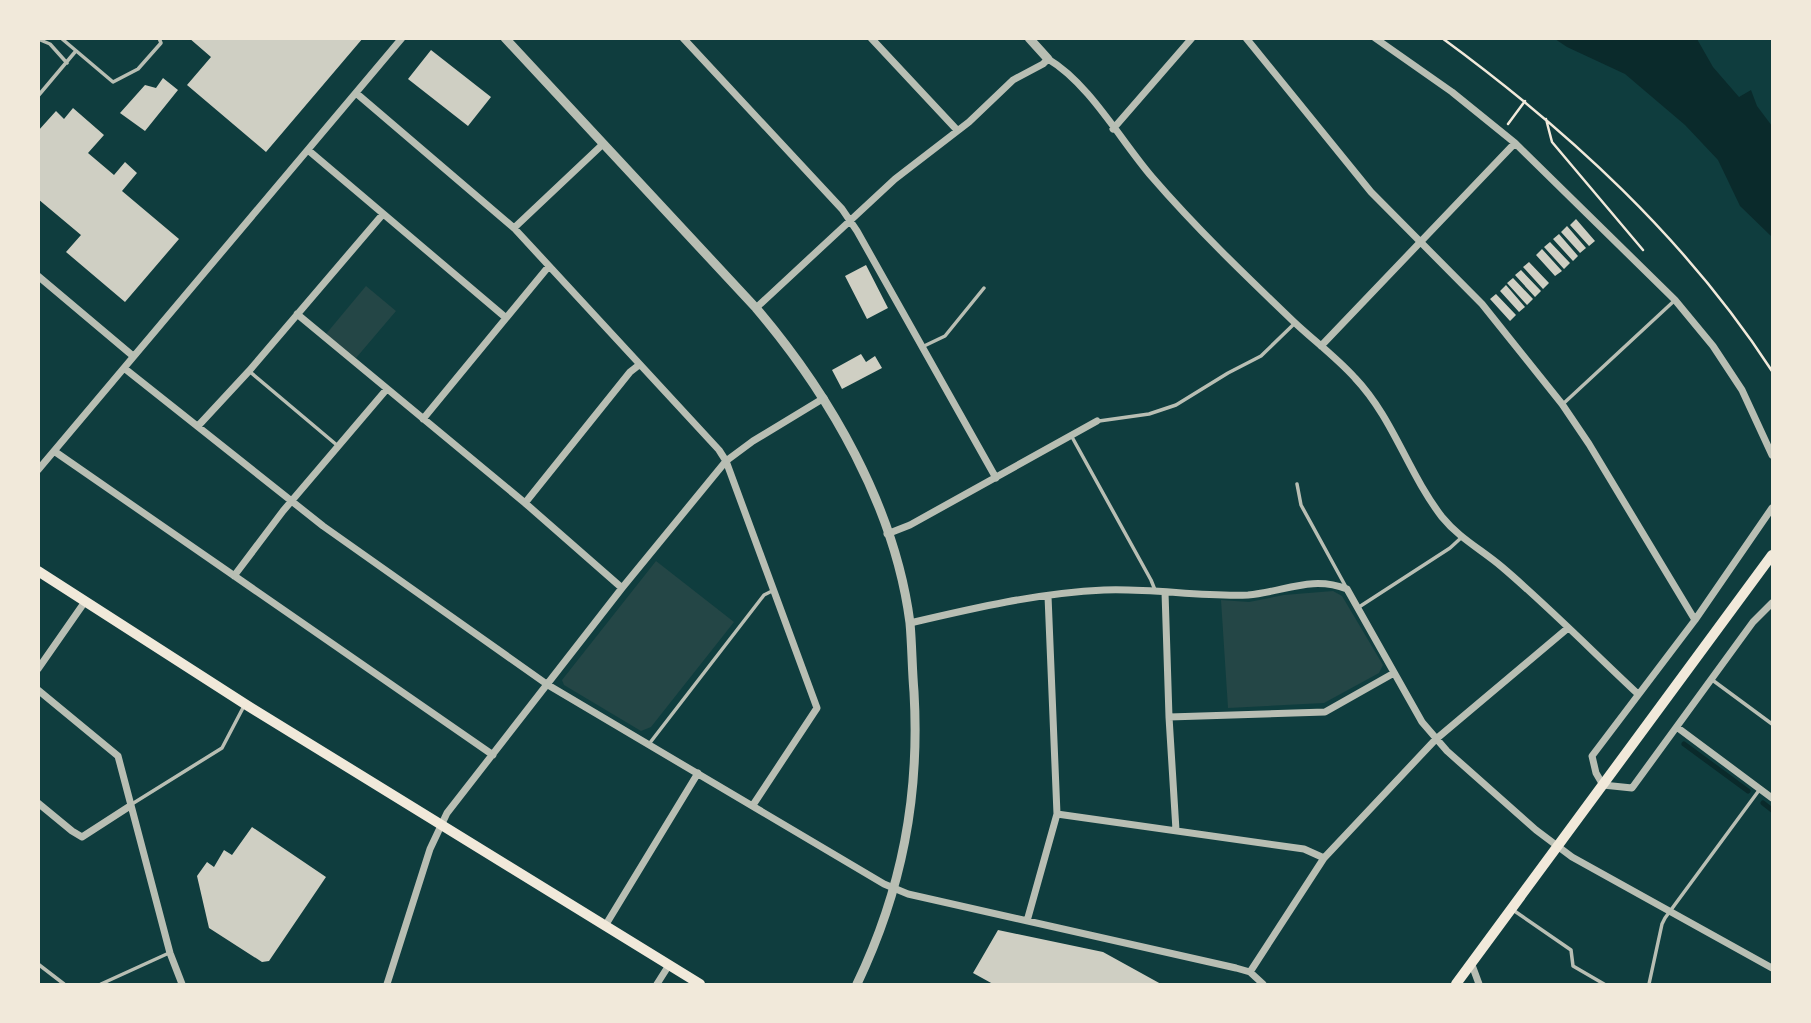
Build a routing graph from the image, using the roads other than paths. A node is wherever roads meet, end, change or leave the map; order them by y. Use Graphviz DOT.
graph roads {
  1 [pos="61,38"];
  2 [pos="159,38"];
  3 [pos="402,38"];
  4 [pos="505,38"];
  5 [pos="683,38"];
  6 [pos="871,38"];
  7 [pos="1029,38"];
  8 [pos="1192,38"];
  9 [pos="1246,38"];
  10 [pos="1375,38"];
  11 [pos="38,39"];
  12 [pos="75,52"];
  13 [pos="1048,59"];
  14 [pos="67,63"];
  15 [pos="356,93"];
  16 [pos="38,96"];
  17 [pos="1113,129"];
  18 [pos="957,130"];
  19 [pos="1515,143"];
  20 [pos="603,145"];
  21 [pos="308,150"];
  22 [pos="383,214"];
  23 [pos="849,219"];
  24 [pos="514,228"];
  25 [pos="1420,242"];
  26 [pos="549,266"];
  27 [pos="38,276"];
  28 [pos="984,288"];
  29 [pos="1675,300"];
  30 [pos="756,308"];
  31 [pos="297,314"];
  32 [pos="505,317"];
  33 [pos="1295,323"];
  34 [pos="1321,346"];
  35 [pos="922,347"];
  36 [pos="132,356"];
  37 [pos="639,365"];
  38 [pos="124,368"];
  39 [pos="249,371"];
  40 [pos="386,390"];
  41 [pos="824,398"];
  42 [pos="1562,404"];
  43 [pos="423,419"];
  44 [pos="1097,421"];
  45 [pos="198,426"];
  46 [pos="1071,436"];
  47 [pos="338,446"];
  48 [pos="54,451"];
  49 [pos="1773,455"];
  50 [pos="726,461"];
  51 [pos="38,470"];
  52 [pos="996,478"];
  53 [pos="1297,484"];
  54 [pos="291,502"];
  55 [pos="526,503"];
  56 [pos="1773,508"];
  57 [pos="887,534"];
  58 [pos="1462,537"];
  59 [pos="1773,555"];
  60 [pos="38,571"];
  61 [pos="234,576"];
  62 [pos="622,588"];
  63 [pos="1347,589"];
  64 [pos="774,590"];
  65 [pos="1155,591"];
  66 [pos="1165,592"];
  67 [pos="1048,596"];
  68 [pos="85,603"];
  69 [pos="1773,603"];
  70 [pos="1357,609"];
  71 [pos="1695,620"];
  72 [pos="910,623"];
  73 [pos="1568,628"];
  74 [pos="38,669"];
  75 [pos="1394,673"];
  76 [pos="1712,680"];
  77 [pos="548,685"];
  78 [pos="38,690"];
  79 [pos="1638,694"];
  80 [pos="245,705"];
  81 [pos="1169,717"];
  82 [pos="1773,724"];
  83 [pos="1678,728"];
  84 [pos="1435,740"];
  85 [pos="649,744"];
  86 [pos="493,755"];
  87 [pos="698,773"];
  88 [pos="1603,785"];
  89 [pos="1760,789"];
  90 [pos="1773,798"];
  91 [pos="38,803"];
  92 [pos="754,805"];
  93 [pos="130,806"];
  94 [pos="1058,814"];
  95 [pos="440,824"];
  96 [pos="1176,830"];
  97 [pos="1557,846"];
  98 [pos="1324,858"];
  99 [pos="894,890"];
  100 [pos="1512,909"];
  101 [pos="1670,911"];
  102 [pos="1027,921"];
  103 [pos="605,926"];
  104 [pos="170,953"];
  105 [pos="38,964"];
  106 [pos="669,965"];
  107 [pos="1472,965"];
  108 [pos="1773,968"];
  109 [pos="1250,972"];
  110 [pos="64,985"];
  111 [pos="101,985"];
  112 [pos="182,985"];
  113 [pos="387,985"];
  114 [pos="657,985"];
  115 [pos="700,985"];
  116 [pos="857,985"];
  117 [pos="1263,985"];
  118 [pos="1456,985"];
  119 [pos="1479,985"];
  120 [pos="1604,985"];
  121 [pos="1650,985"];
  1 -- 12 [label="lane"];
  2 -- 12 [label="lane"];
  3 -- 15 [label="street"];
  4 -- 20 [label="street"];
  5 -- 23 [label="street"];
  6 -- 18 [label="street"];
  7 -- 13 [label="street"];
  8 -- 17 [label="street"];
  9 -- 25 [label="street"];
  10 -- 19 [label="street"];
  11 -- 14 [label="lane"];
  12 -- 14 [label="lane"];
  13 -- 17 [label="street"];
  13 -- 18 [label="street"];
  14 -- 16 [label="lane"];
  15 -- 21 [label="street"];
  15 -- 24 [label="street"];
  17 -- 33 [label="street"];
  18 -- 23 [label="street"];
  19 -- 25 [label="street"];
  19 -- 29 [label="street"];
  20 -- 24 [label="street"];
  20 -- 30 [label="street"];
  21 -- 22 [label="street"];
  21 -- 36 [label="street"];
  22 -- 31 [label="street"];
  22 -- 32 [label="street"];
  23 -- 30 [label="street"];
  23 -- 35 [label="street"];
  24 -- 26 [label="street"];
  25 -- 34 [label="street"];
  25 -- 42 [label="street"];
  26 -- 32 [label="street"];
  26 -- 37 [label="street"];
  27 -- 36 [label="street"];
  28 -- 35 [label="lane"];
  29 -- 42 [label="lane"];
  29 -- 49 [label="street"];
  30 -- 41 [label="street"];
  31 -- 39 [label="street"];
  31 -- 40 [label="street"];
  32 -- 43 [label="street"];
  33 -- 34 [label="street"];
  33 -- 44 [label="lane"];
  34 -- 58 [label="street"];
  35 -- 52 [label="street"];
  36 -- 38 [label="street"];
  37 -- 50 [label="street"];
  37 -- 55 [label="street"];
  38 -- 45 [label="street"];
  38 -- 48 [label="street"];
  39 -- 45 [label="street"];
  39 -- 47 [label="lane"];
  40 -- 43 [label="street"];
  40 -- 47 [label="street"];
  41 -- 50 [label="street"];
  41 -- 57 [label="street"];
  42 -- 71 [label="street"];
  43 -- 55 [label="street"];
  44 -- 46 [label="street"];
  45 -- 54 [label="street"];
  46 -- 52 [label="street"];
  46 -- 65 [label="lane"];
  47 -- 54 [label="street"];
  48 -- 51 [label="street"];
  48 -- 61 [label="street"];
  50 -- 62 [label="street"];
  50 -- 64 [label="street"];
  52 -- 57 [label="street"];
  53 -- 63 [label="lane"];
  54 -- 61 [label="street"];
  54 -- 77 [label="street"];
  55 -- 62 [label="street"];
  56 -- 71 [label="street"];
  57 -- 72 [label="street"];
  58 -- 70 [label="lane"];
  58 -- 73 [label="street"];
  59 -- 88 [label="main road"];
  60 -- 68 [label="main road"];
  61 -- 86 [label="street"];
  62 -- 77 [label="street"];
  63 -- 66 [label="street"];
  63 -- 70 [label="street"];
  64 -- 85 [label="lane"];
  64 -- 92 [label="street"];
  65 -- 66 [label="street"];
  65 -- 67 [label="street"];
  66 -- 81 [label="street"];
  67 -- 72 [label="street"];
  67 -- 94 [label="street"];
  68 -- 74 [label="street"];
  68 -- 80 [label="main road"];
  69 -- 76 [label="street"];
  70 -- 75 [label="street"];
  71 -- 79 [label="street"];
  72 -- 99 [label="street"];
  73 -- 79 [label="street"];
  73 -- 84 [label="street"];
  75 -- 81 [label="street"];
  75 -- 84 [label="street"];
  76 -- 82 [label="lane"];
  76 -- 83 [label="street"];
  77 -- 85 [label="street"];
  77 -- 86 [label="street"];
  78 -- 93 [label="street"];
  79 -- 88 [label="street"];
  80 -- 93 [label="lane"];
  80 -- 95 [label="main road"];
  81 -- 96 [label="street"];
  83 -- 88 [label="street"];
  83 -- 89 [label="street"];
  84 -- 97 [label="street"];
  84 -- 98 [label="street"];
  85 -- 87 [label="street"];
  86 -- 95 [label="street"];
  87 -- 92 [label="street"];
  87 -- 103 [label="street"];
  88 -- 97 [label="main road"];
  89 -- 90 [label="street"];
  89 -- 101 [label="lane"];
  91 -- 93 [label="street"];
  92 -- 99 [label="street"];
  93 -- 104 [label="street"];
  94 -- 96 [label="street"];
  94 -- 102 [label="street"];
  95 -- 103 [label="main road"];
  95 -- 113 [label="street"];
  96 -- 98 [label="street"];
  97 -- 100 [label="main road"];
  97 -- 101 [label="street"];
  98 -- 109 [label="street"];
  99 -- 102 [label="street"];
  99 -- 116 [label="street"];
  100 -- 107 [label="main road"];
  100 -- 120 [label="lane"];
  101 -- 108 [label="street"];
  101 -- 121 [label="lane"];
  102 -- 109 [label="street"];
  103 -- 106 [label="main road"];
  104 -- 111 [label="lane"];
  104 -- 112 [label="street"];
  105 -- 110 [label="lane"];
  106 -- 114 [label="street"];
  106 -- 115 [label="main road"];
  107 -- 118 [label="main road"];
  107 -- 119 [label="street"];
  109 -- 117 [label="street"];
}
